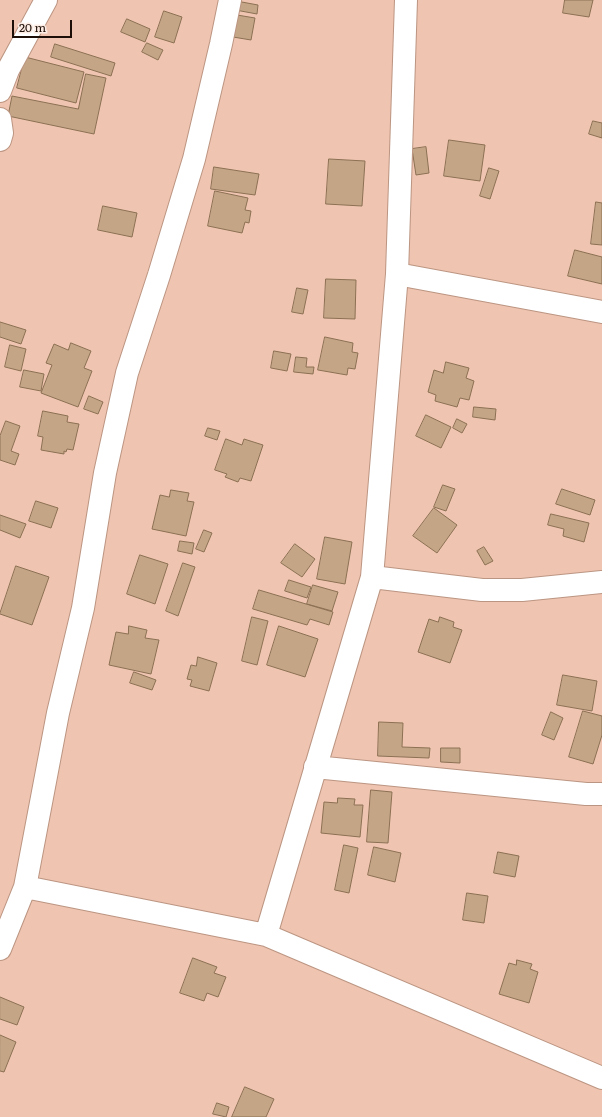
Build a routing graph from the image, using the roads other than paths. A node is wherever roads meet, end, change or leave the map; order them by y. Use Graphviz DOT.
graph roads {
  1 [pos="46,0"];
  2 [pos="230,0"];
  3 [pos="406,0"];
  4 [pos="0,91"];
  5 [pos="0,119"];
  6 [pos="0,140"];
  7 [pos="397,274"];
  8 [pos="602,312"];
  9 [pos="372,577"];
  10 [pos="602,582"];
  11 [pos="315,767"];
  12 [pos="602,794"];
  13 [pos="25,887"];
  14 [pos="266,935"];
  15 [pos="0,949"];
  16 [pos="602,1078"];
  1 -- 4 [label="street"];
  2 -- 13 [label="street"];
  3 -- 7 [label="street"];
  5 -- 6 [label="street"];
  7 -- 8 [label="street"];
  7 -- 9 [label="street"];
  9 -- 10 [label="street"];
  9 -- 11 [label="street"];
  11 -- 12 [label="street"];
  11 -- 14 [label="street"];
  13 -- 14 [label="street"];
  13 -- 15 [label="street"];
  14 -- 16 [label="street"];
}
